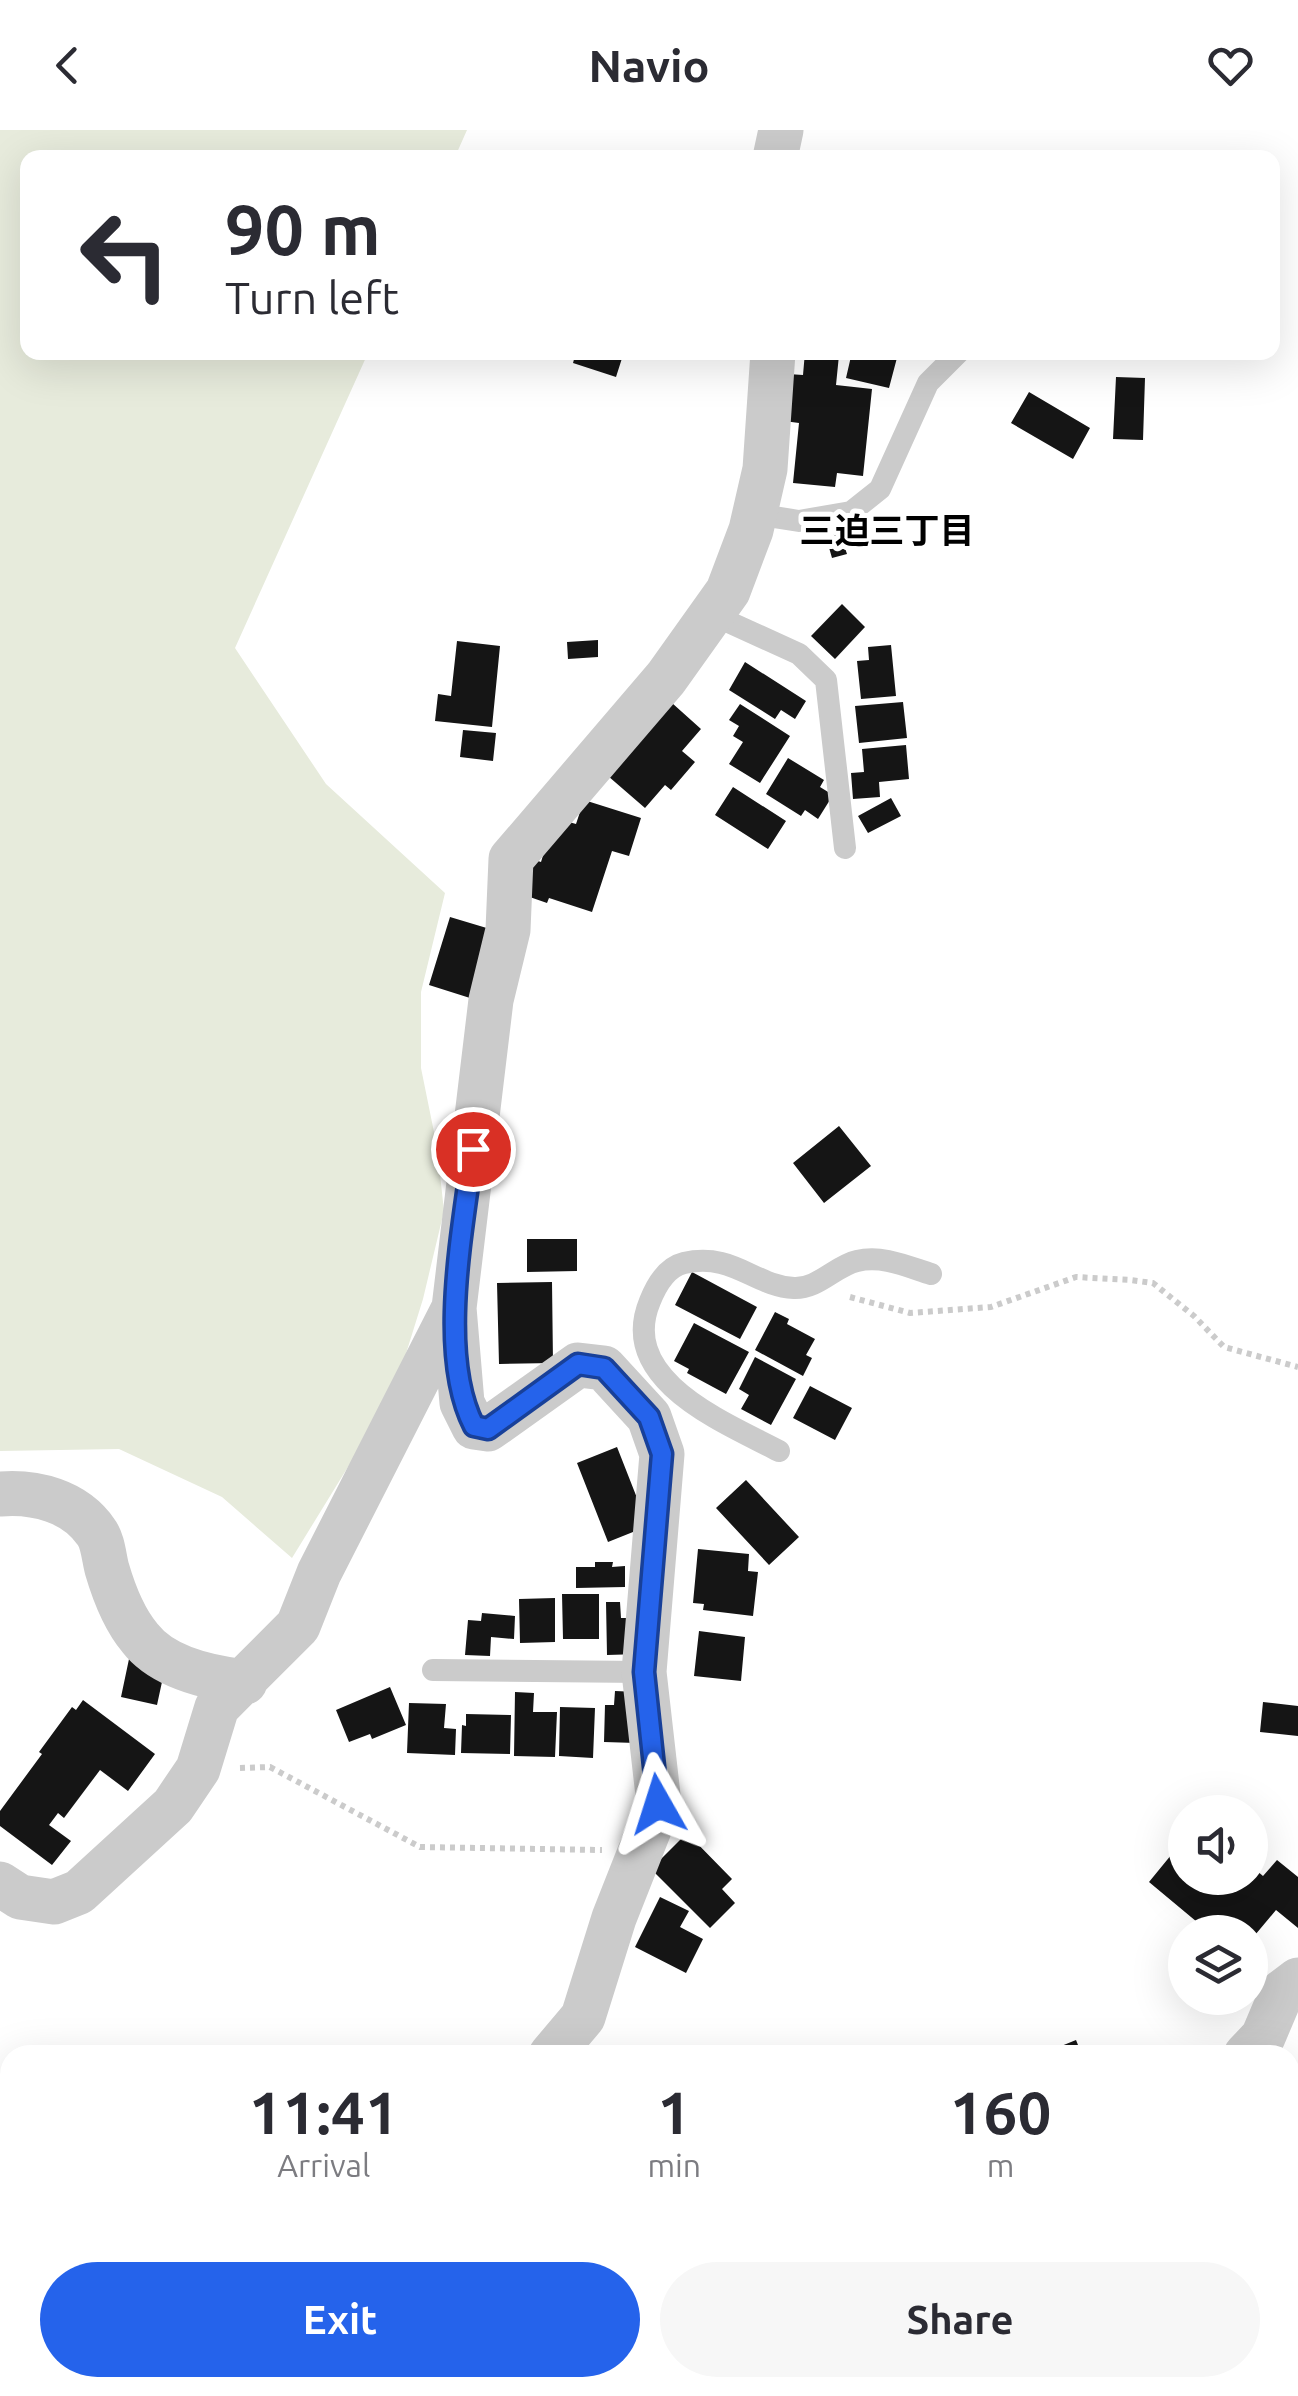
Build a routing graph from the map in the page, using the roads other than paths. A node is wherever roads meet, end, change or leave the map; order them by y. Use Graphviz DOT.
graph roads {
  1 [pos="773,360"];
  2 [pos="951,360"];
  3 [pos="755,514"];
  4 [pos="711,614"];
  5 [pos="845,848"];
  6 [pos="931,1274"];
  7 [pos="454,1308"];
  8 [pos="655,1397"];
  9 [pos="779,1451"];
  10 [pos="0,1494"];
  11 [pos="433,1670"];
  12 [pos="644,1672"];
  13 [pos="245,1682"];
  14 [pos="0,1884"];
  15 [pos="1298,1980"];
  16 [pos="559,2045"];
  17 [pos="1255,2045"];
  1 -- 3 [label="street"];
  2 -- 3 [label="lane"];
  3 -- 4 [label="street"];
  4 -- 5 [label="lane"];
  4 -- 7 [label="street"];
  6 -- 8 [label="lane"];
  7 -- 8 [label="street"];
  7 -- 13 [label="street"];
  8 -- 9 [label="lane"];
  8 -- 12 [label="street"];
  10 -- 13 [label="street"];
  11 -- 12 [label="lane"];
  12 -- 16 [label="street"];
  13 -- 14 [label="street"];
  15 -- 17 [label="street"];
}
